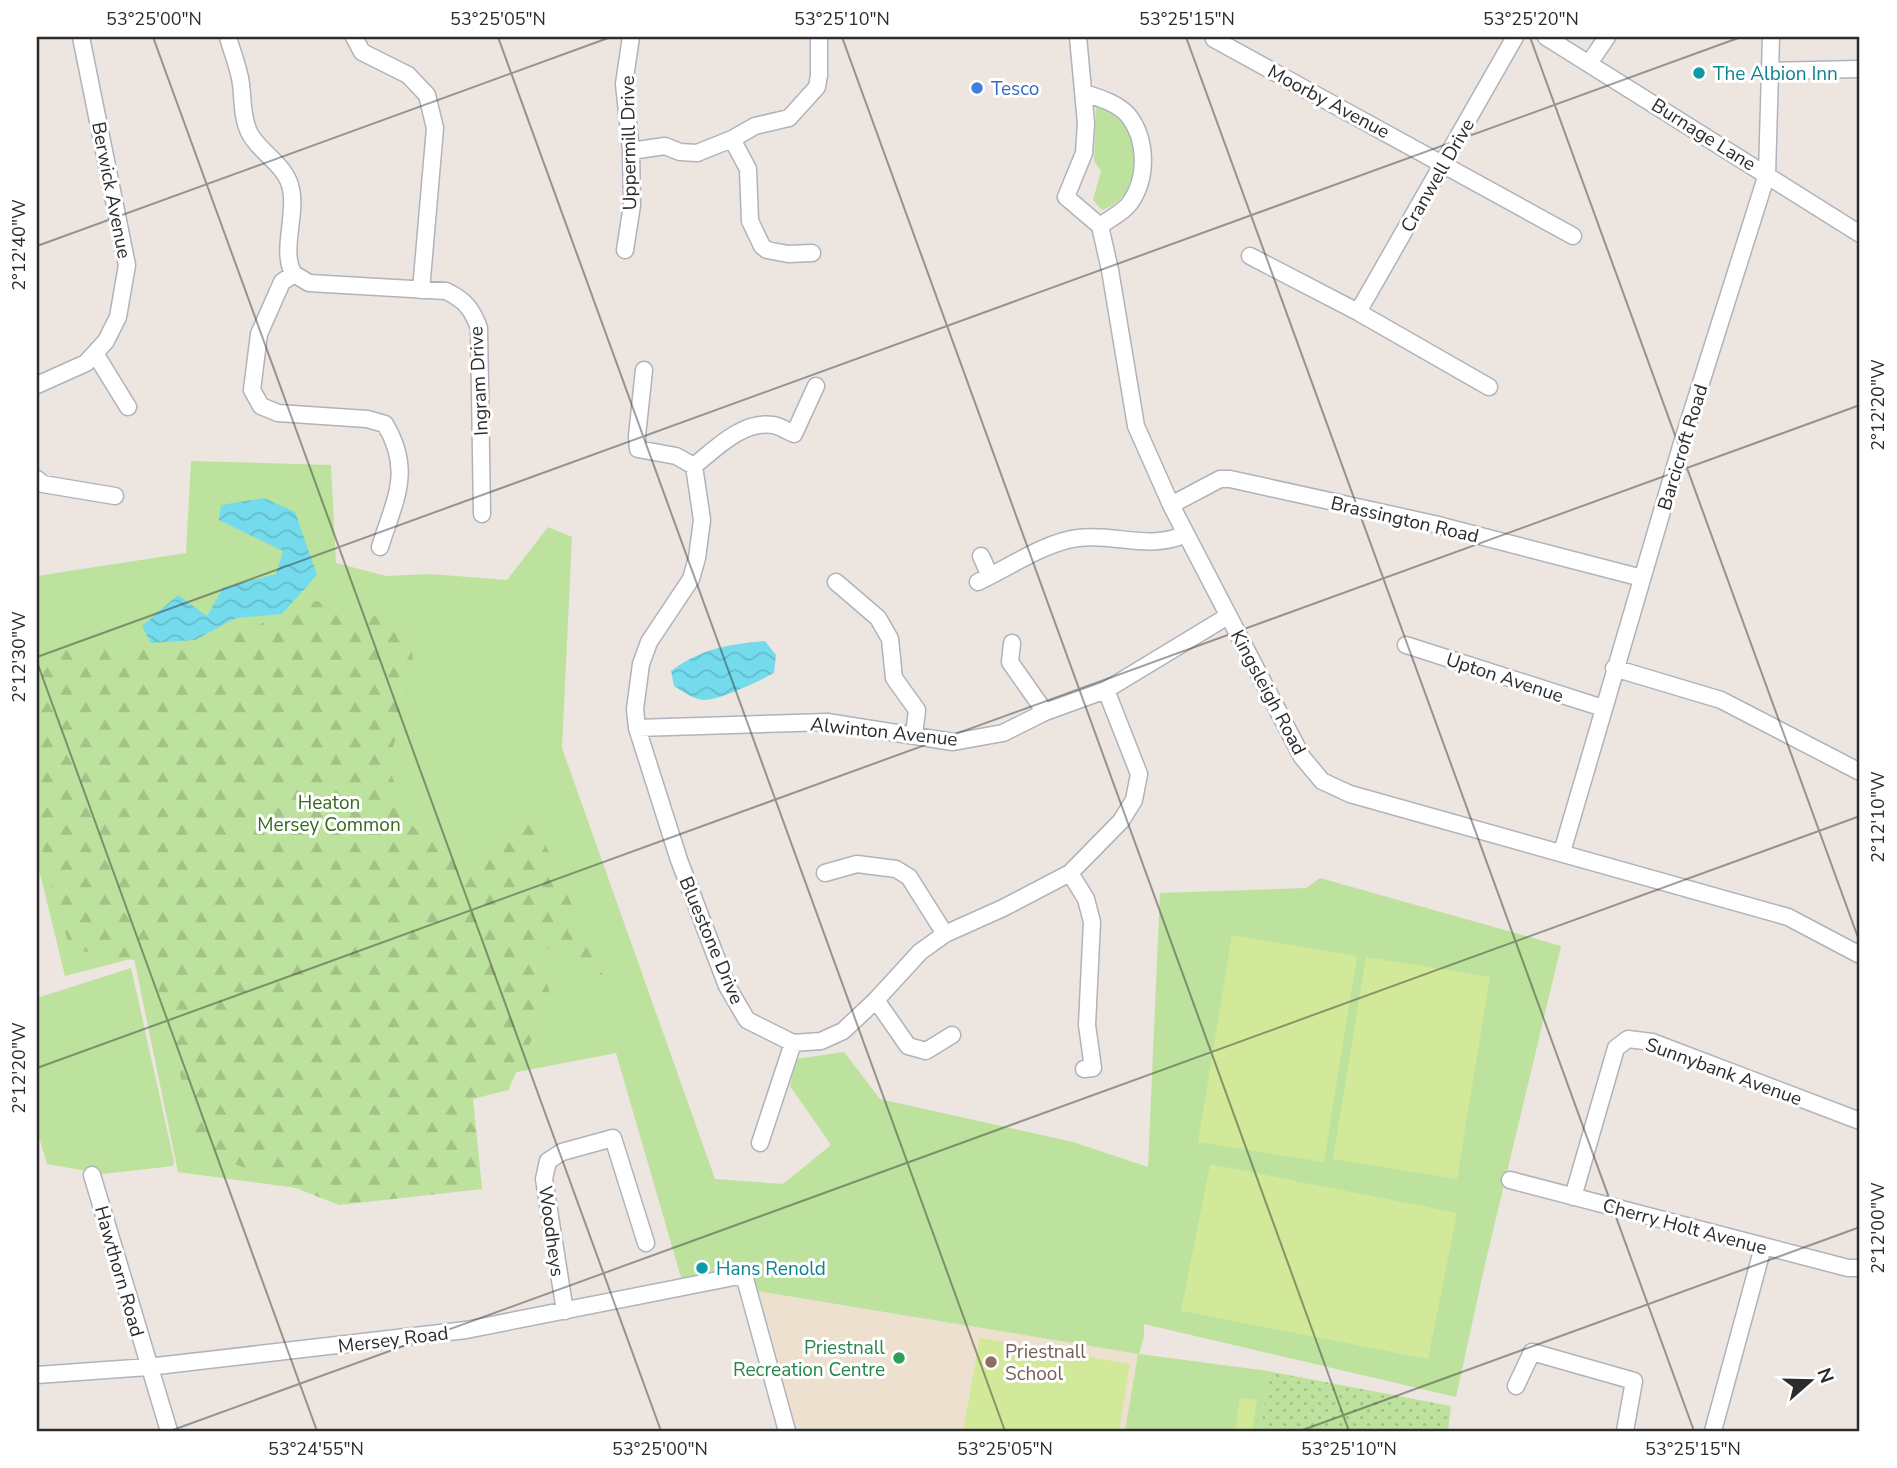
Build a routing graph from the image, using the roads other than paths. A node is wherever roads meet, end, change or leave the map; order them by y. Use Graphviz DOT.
graph roads {
  1 [pos="81,37"];
  2 [pos="228,37"];
  3 [pos="354,37"];
  4 [pos="631,37"];
  5 [pos="819,37"];
  6 [pos="1078,37"];
  7 [pos="1515,37"];
  8 [pos="1546,37"];
  9 [pos="1607,37"];
  10 [pos="1771,37"];
  11 [pos="1214,39"];
  12 [pos="1590,62"];
  13 [pos="1860,69"];
  14 [pos="1771,71"];
  15 [pos="1084,93"];
  16 [pos="732,139"];
  17 [pos="631,151"];
  18 [pos="1444,164"];
  19 [pos="1768,174"];
  20 [pos="1100,226"];
  21 [pos="1860,234"];
  22 [pos="1573,236"];
  23 [pos="625,250"];
  24 [pos="812,253"];
  25 [pos="1250,256"];
  26 [pos="294,274"];
  27 [pos="421,290"];
  28 [pos="1358,312"];
  29 [pos="96,355"];
  30 [pos="644,370"];
  31 [pos="37,386"];
  32 [pos="816,386"];
  33 [pos="1489,387"];
  34 [pos="128,407"];
  35 [pos="694,466"];
  36 [pos="37,479"];
  37 [pos="116,496"];
  38 [pos="1171,505"];
  39 [pos="482,514"];
  40 [pos="1186,534"];
  41 [pos="380,547"];
  42 [pos="981,556"];
  43 [pos="1642,578"];
  44 [pos="836,582"];
  45 [pos="1228,616"];
  46 [pos="1012,643"];
  47 [pos="1406,645"];
  48 [pos="1615,668"];
  49 [pos="1106,690"];
  50 [pos="1603,708"];
  51 [pos="1045,712"];
  52 [pos="637,727"];
  53 [pos="914,735"];
  54 [pos="1860,772"];
  55 [pos="1562,852"];
  56 [pos="825,873"];
  57 [pos="1070,873"];
  58 [pos="945,934"];
  59 [pos="1860,955"];
  60 [pos="876,1000"];
  61 [pos="952,1035"];
  62 [pos="793,1043"];
  63 [pos="1089,1069"];
  64 [pos="1860,1121"];
  65 [pos="760,1143"];
  66 [pos="92,1175"];
  67 [pos="1510,1181"];
  68 [pos="1573,1197"];
  69 [pos="646,1243"];
  70 [pos="1763,1248"];
  71 [pos="1860,1268"];
  72 [pos="565,1311"];
  73 [pos="148,1367"];
  74 [pos="37,1375"];
  75 [pos="1516,1386"];
  76 [pos="169,1431"];
  77 [pos="787,1431"];
  78 [pos="1625,1431"];
  79 [pos="1713,1431"];
  1 -- 29 [label="street, Berwick Avenue"];
  2 -- 26 [label="street"];
  3 -- 27 [label="street"];
  4 -- 17 [label="street, Uppermill Drive"];
  5 -- 16 [label="street"];
  6 -- 15 [label="street"];
  7 -- 18 [label="street, Cranwell Drive"];
  8 -- 12 [label="street, Burnage Lane"];
  9 -- 12 [label="street"];
  10 -- 14 [label="street, Barcicroft Road"];
  11 -- 18 [label="street, Moorby Avenue"];
  12 -- 19 [label="street, Burnage Lane"];
  13 -- 14 [label="street"];
  14 -- 19 [label="street, Barcicroft Road"];
  15 -- 20 [label="street"];
  15 -- 20 [label="street"];
  16 -- 17 [label="street"];
  16 -- 24 [label="street"];
  17 -- 23 [label="street, Uppermill Drive"];
  18 -- 22 [label="street, Moorby Avenue"];
  18 -- 28 [label="street, Cranwell Drive"];
  19 -- 21 [label="street, Burnage Lane"];
  19 -- 43 [label="street, Barcicroft Road"];
  20 -- 38 [label="street, Kingsleigh Road"];
  25 -- 28 [label="street"];
  26 -- 27 [label="street, Ingram Drive"];
  26 -- 41 [label="street"];
  27 -- 39 [label="street, Ingram Drive"];
  28 -- 33 [label="street"];
  29 -- 31 [label="street, Berwick Avenue"];
  29 -- 34 [label="street"];
  30 -- 35 [label="street"];
  32 -- 35 [label="street"];
  35 -- 52 [label="street, Bluestone Drive"];
  36 -- 37 [label="street"];
  38 -- 40 [label="street, Kingsleigh Road"];
  38 -- 43 [label="street, Brassington Road"];
  40 -- 42 [label="street"];
  40 -- 45 [label="street, Kingsleigh Road"];
  43 -- 48 [label="street, Barcicroft Road"];
  44 -- 53 [label="street"];
  45 -- 49 [label="street, Alwinton Avenue"];
  45 -- 55 [label="street, Kingsleigh Road"];
  46 -- 51 [label="street"];
  47 -- 50 [label="street, Upton Avenue"];
  48 -- 50 [label="street, Barcicroft Road"];
  48 -- 54 [label="street"];
  49 -- 51 [label="street, Alwinton Avenue"];
  49 -- 57 [label="street"];
  50 -- 55 [label="street, Barcicroft Road"];
  51 -- 53 [label="street, Alwinton Avenue"];
  52 -- 53 [label="street, Alwinton Avenue"];
  52 -- 62 [label="street, Bluestone Drive"];
  55 -- 59 [label="street, Kingsleigh Road"];
  56 -- 58 [label="street"];
  57 -- 58 [label="street"];
  57 -- 63 [label="street"];
  58 -- 60 [label="street"];
  60 -- 61 [label="street"];
  60 -- 62 [label="street"];
  62 -- 65 [label="street"];
  64 -- 68 [label="street, Sunnybank Avenue"];
  66 -- 73 [label="street, Hawthorn Road"];
  67 -- 68 [label="street, Cherry Holt Avenue"];
  68 -- 70 [label="street, Cherry Holt Avenue"];
  69 -- 72 [label="street, Woodheys"];
  70 -- 71 [label="street, Cherry Holt Avenue"];
  70 -- 79 [label="street"];
  72 -- 73 [label="street, Mersey Road"];
  72 -- 77 [label="street, Mersey Road"];
  73 -- 74 [label="street, Mersey Road"];
  73 -- 76 [label="street, Hawthorn Road"];
  75 -- 78 [label="street"];
}
